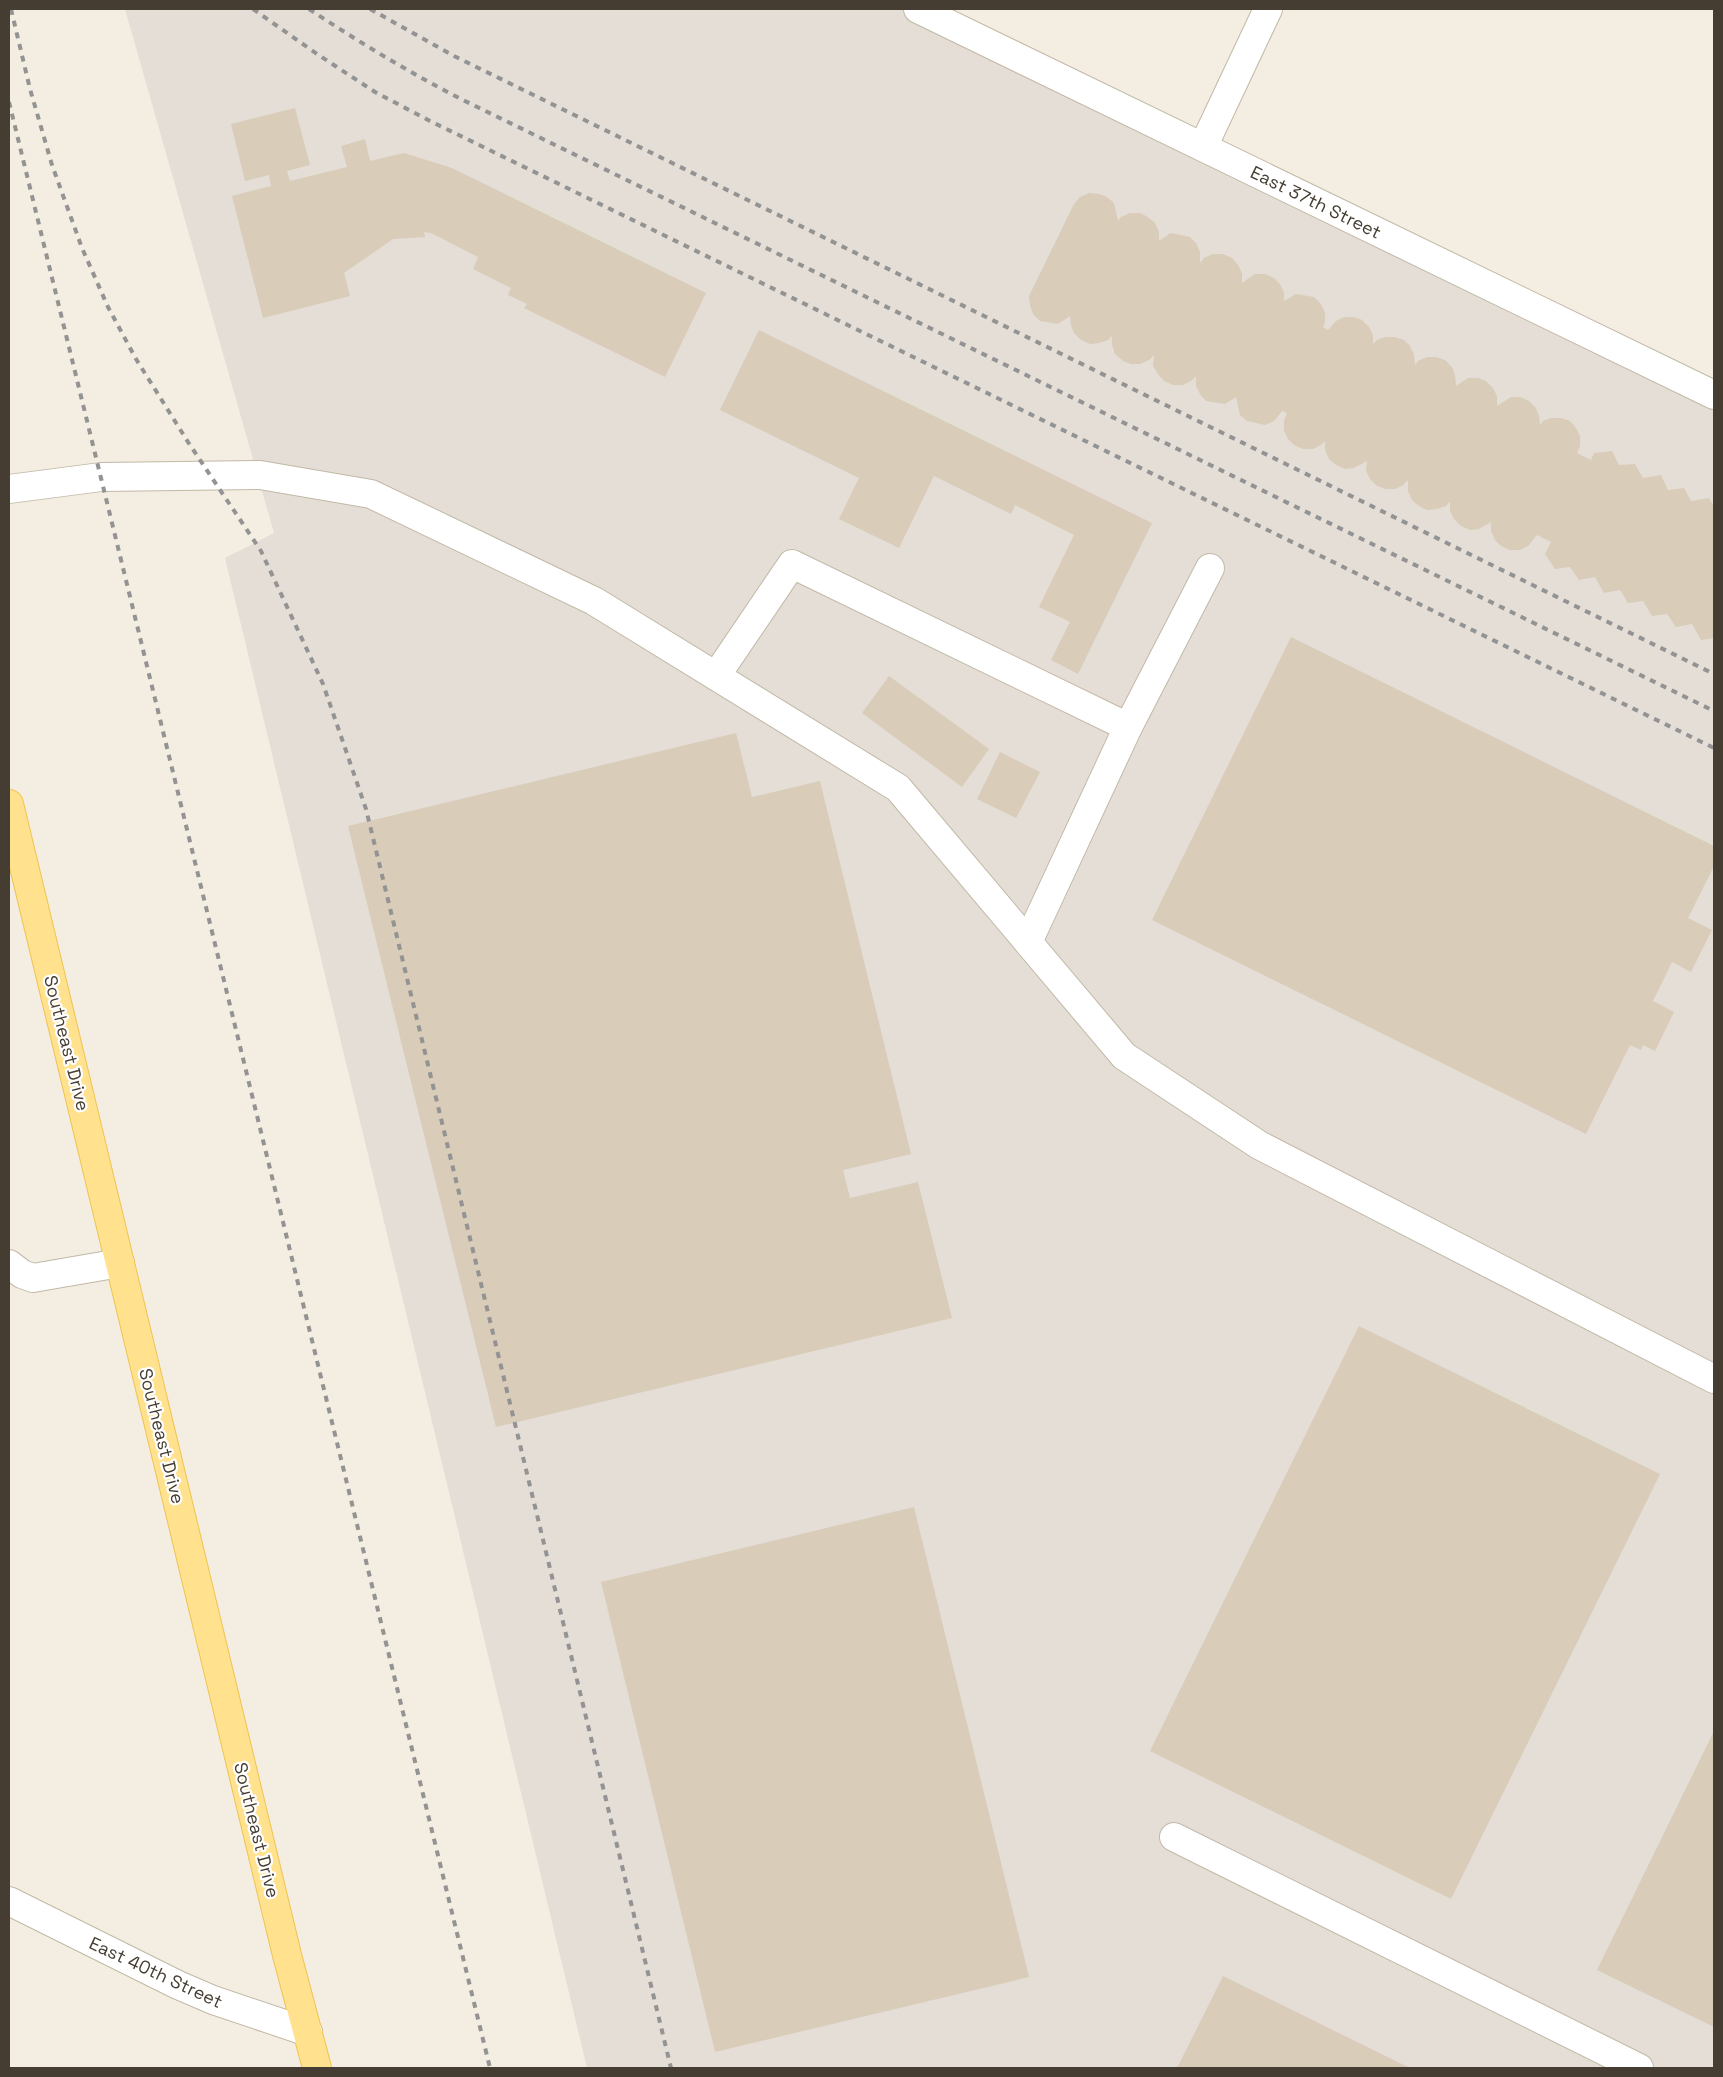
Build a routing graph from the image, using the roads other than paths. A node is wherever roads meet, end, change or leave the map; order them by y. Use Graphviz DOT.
graph roads {
  1 [pos="918,9"];
  2 [pos="1268,9"];
  3 [pos="1203,147"];
  4 [pos="1714,395"];
  5 [pos="9,489"];
  6 [pos="1210,568"];
  7 [pos="716,676"];
  8 [pos="1128,727"];
  9 [pos="9,804"];
  10 [pos="1028,942"];
  11 [pos="120,1263"];
  12 [pos="9,1264"];
  13 [pos="1714,1379"];
  14 [pos="1174,1837"];
  15 [pos="9,1901"];
  16 [pos="308,2032"];
  17 [pos="317,2068"];
  18 [pos="1639,2068"];
  1 -- 3 [label="street, East 37th Street"];
  2 -- 3 [label="street"];
  3 -- 4 [label="street, East 37th Street"];
  5 -- 7 [label="street"];
  6 -- 8 [label="street"];
  7 -- 8 [label="street"];
  7 -- 10 [label="street"];
  8 -- 10 [label="street"];
  9 -- 11 [label="main road, Southeast Drive"];
  10 -- 13 [label="street"];
  11 -- 12 [label="street"];
  11 -- 16 [label="main road, Southeast Drive"];
  14 -- 18 [label="street"];
  15 -- 16 [label="street, East 40th Street"];
  16 -- 17 [label="main road, Southeast Drive"];
}
